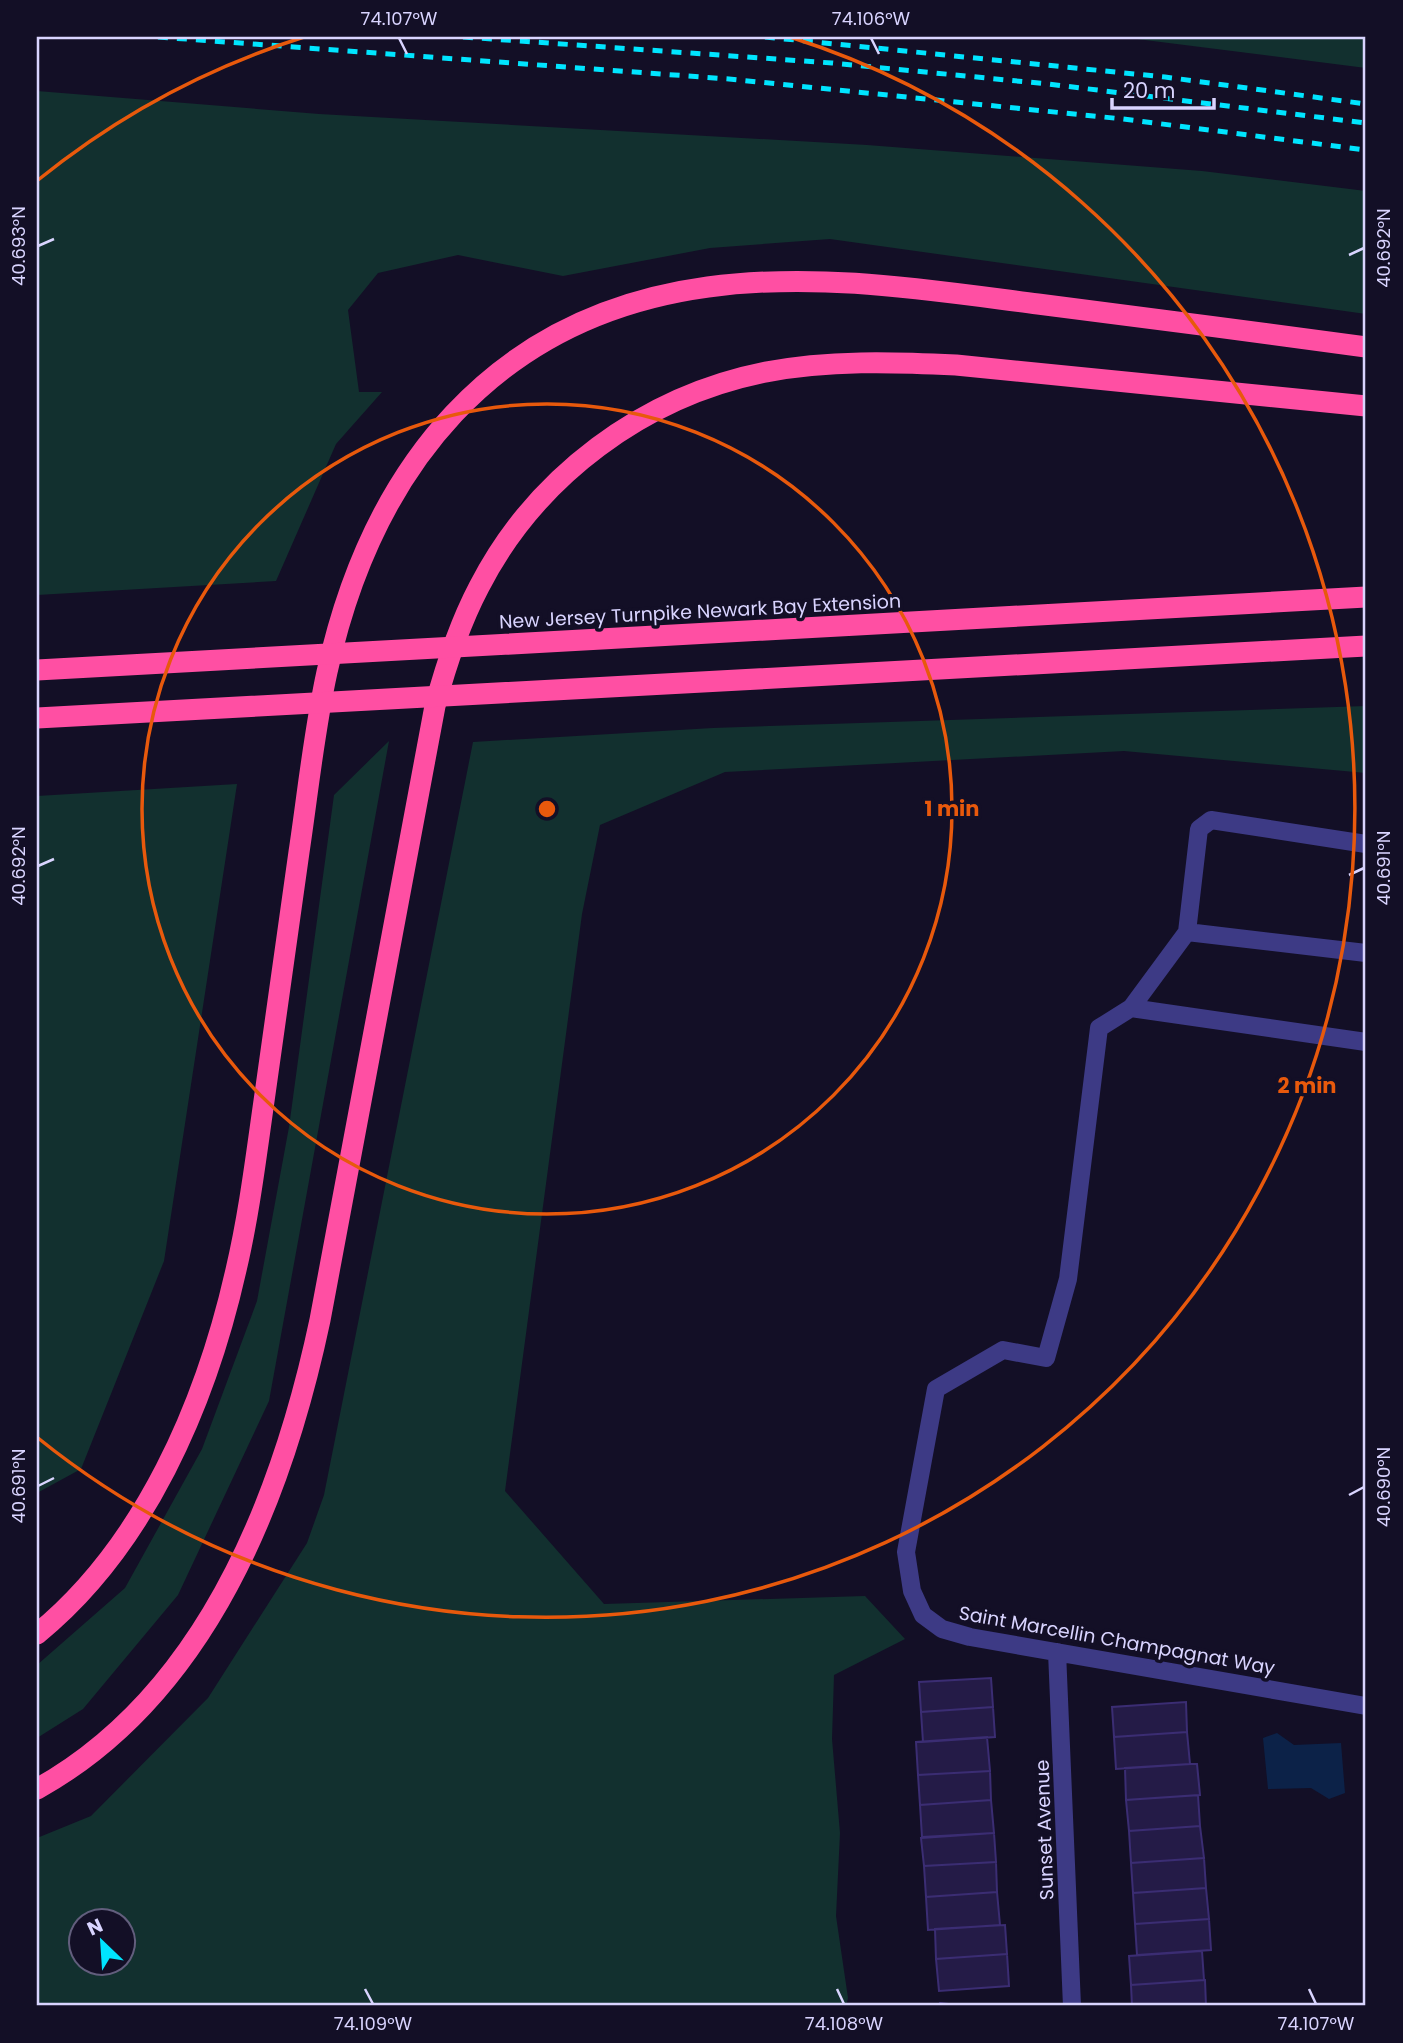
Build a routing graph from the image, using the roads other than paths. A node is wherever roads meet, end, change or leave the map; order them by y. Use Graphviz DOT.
graph roads {
  1 [pos="1366,347"];
  2 [pos="1366,406"];
  3 [pos="1366,597"];
  4 [pos="1366,646"];
  5 [pos="37,670"];
  6 [pos="37,718"];
  7 [pos="1366,844"];
  8 [pos="1187,932"];
  9 [pos="1366,953"];
  10 [pos="1131,1008"];
  11 [pos="1366,1042"];
  12 [pos="37,1634"];
  13 [pos="1056,1652"];
  14 [pos="1366,1706"];
  15 [pos="37,1789"];
  16 [pos="1073,2006"];
  1 -- 12 [label="highway"];
  2 -- 15 [label="highway"];
  3 -- 5 [label="highway, New Jersey Turnpike Newark Bay Extension, bridge"];
  4 -- 6 [label="highway, bridge"];
  7 -- 8 [label="street"];
  8 -- 9 [label="street"];
  8 -- 10 [label="street"];
  10 -- 11 [label="street"];
  10 -- 13 [label="street, Saint Marcellin Champagnat Way"];
  13 -- 14 [label="street, Saint Marcellin Champagnat Way"];
  13 -- 16 [label="street, Sunset Avenue"];
}
